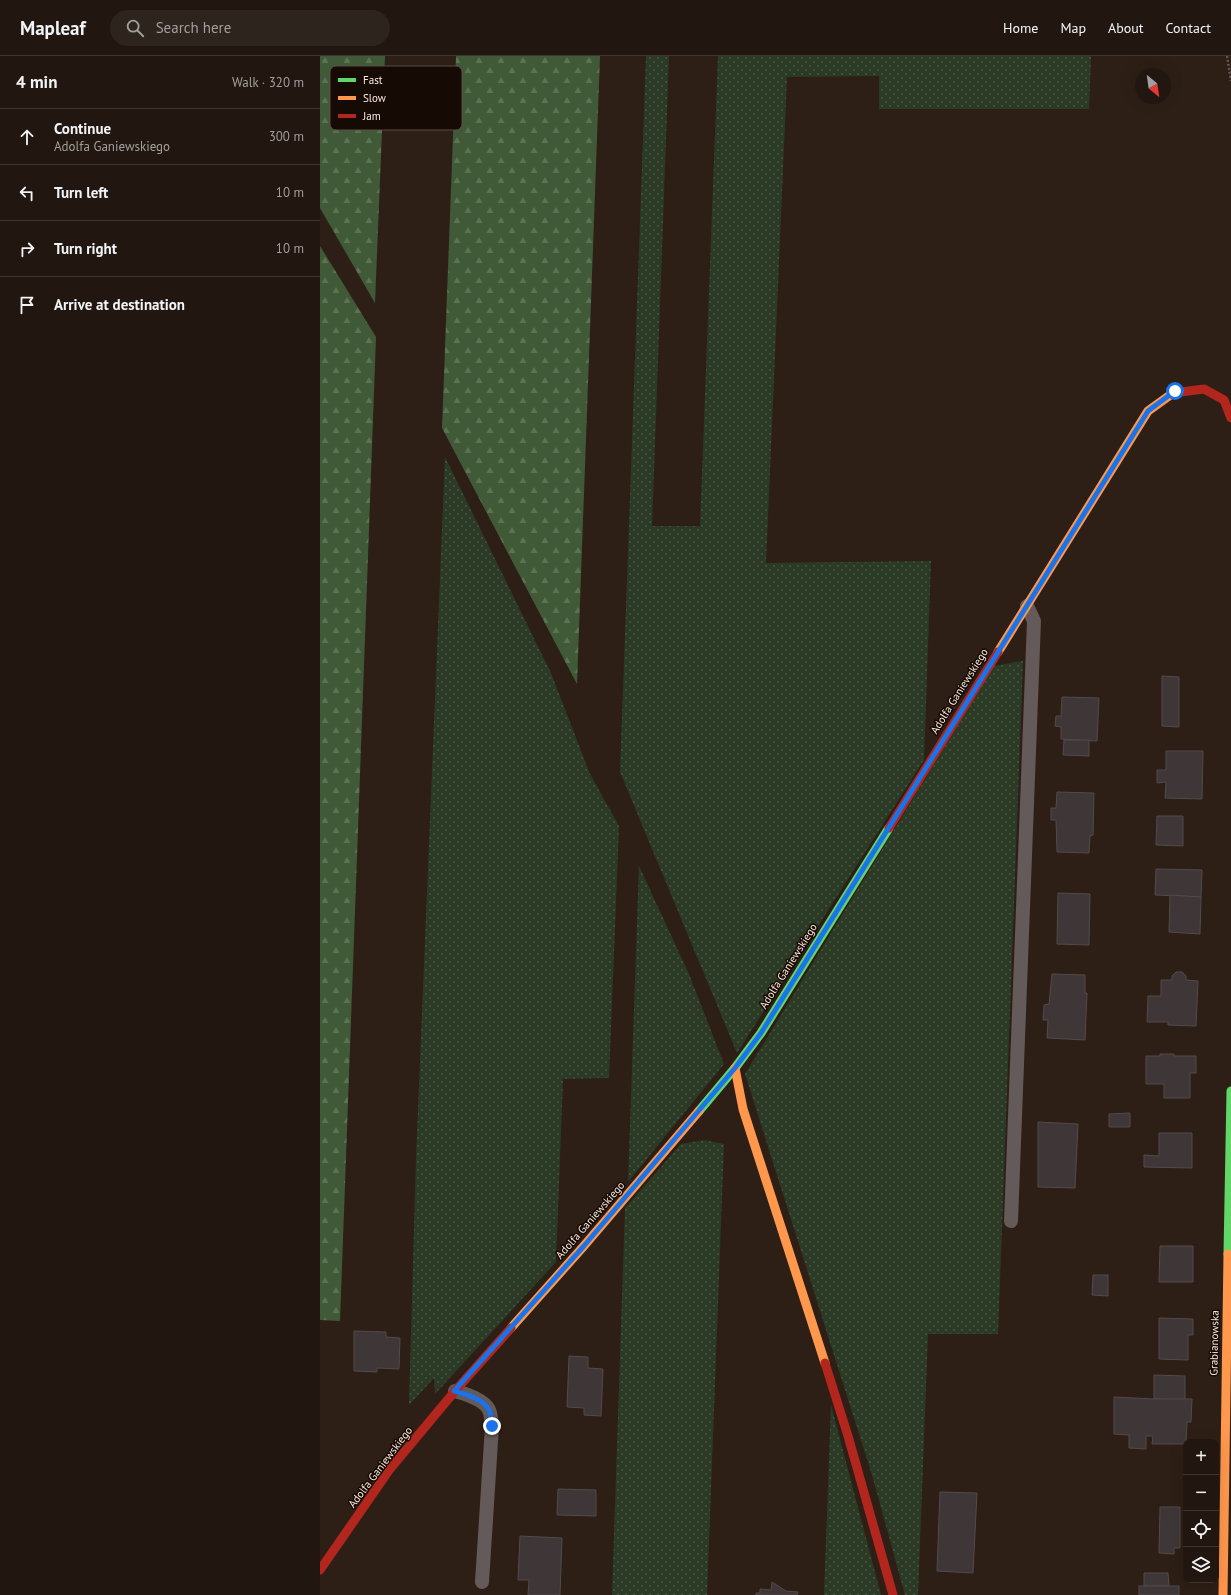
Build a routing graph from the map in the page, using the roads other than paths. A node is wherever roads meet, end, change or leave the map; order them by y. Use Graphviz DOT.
graph roads {
  1 [pos="1231,418"];
  2 [pos="1026,606"];
  3 [pos="735,1068"];
  4 [pos="1231,1091"];
  5 [pos="1011,1221"];
  6 [pos="1229,1258"];
  7 [pos="454,1391"];
  8 [pos="320,1570"];
  9 [pos="482,1582"];
  10 [pos="893,1595"];
  11 [pos="1223,1595"];
  1 -- 2 [label="street, Adolfa Ganiewskiego"];
  2 -- 3 [label="street, Adolfa Ganiewskiego"];
  2 -- 5 [label="lane"];
  3 -- 7 [label="street, Adolfa Ganiewskiego"];
  3 -- 10 [label="street"];
  4 -- 6 [label="street, Grabianowska"];
  6 -- 11 [label="street, Grabianowska"];
  7 -- 8 [label="street, Adolfa Ganiewskiego"];
  7 -- 9 [label="lane"];
}
